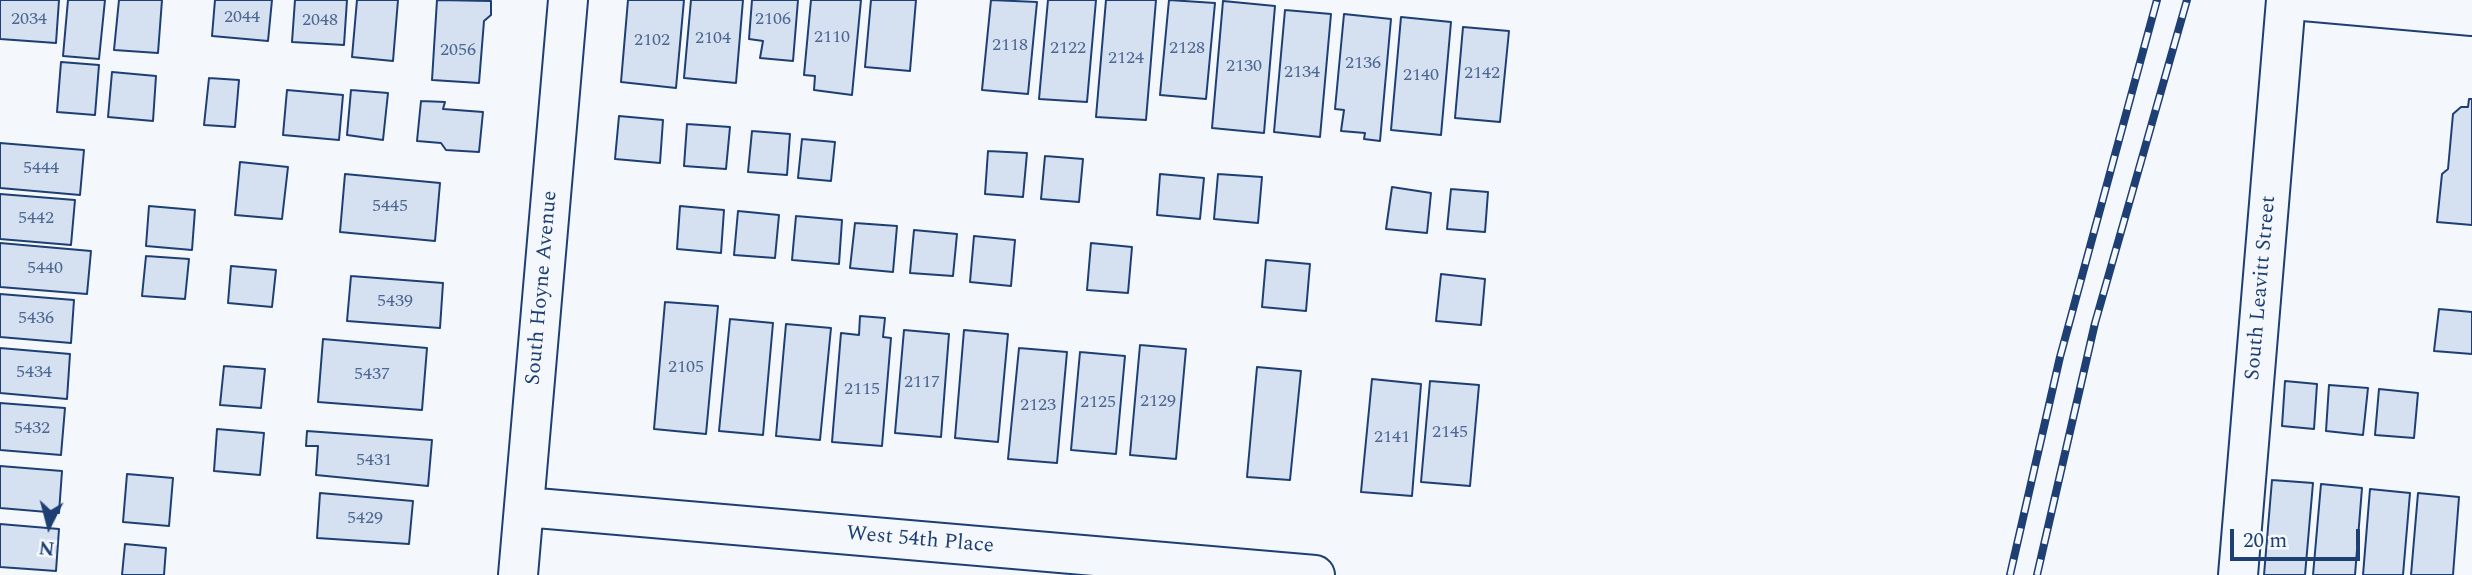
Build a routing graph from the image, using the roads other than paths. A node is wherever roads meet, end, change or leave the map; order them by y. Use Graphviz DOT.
graph roads {
  1 [pos="568,0"];
  2 [pos="2286,0"];
  3 [pos="2292,0"];
  4 [pos="2472,16"];
  5 [pos="525,507"];
  6 [pos="518,575"];
  7 [pos="1315,575"];
  8 [pos="2238,575"];
  1 -- 5 [label="street, South Hoyne Avenue"];
  2 -- 8 [label="street, South Leavitt Street"];
  3 -- 4 [label="street"];
  5 -- 6 [label="street, South Hoyne Avenue"];
  5 -- 7 [label="street, West 54th Place"];
}
